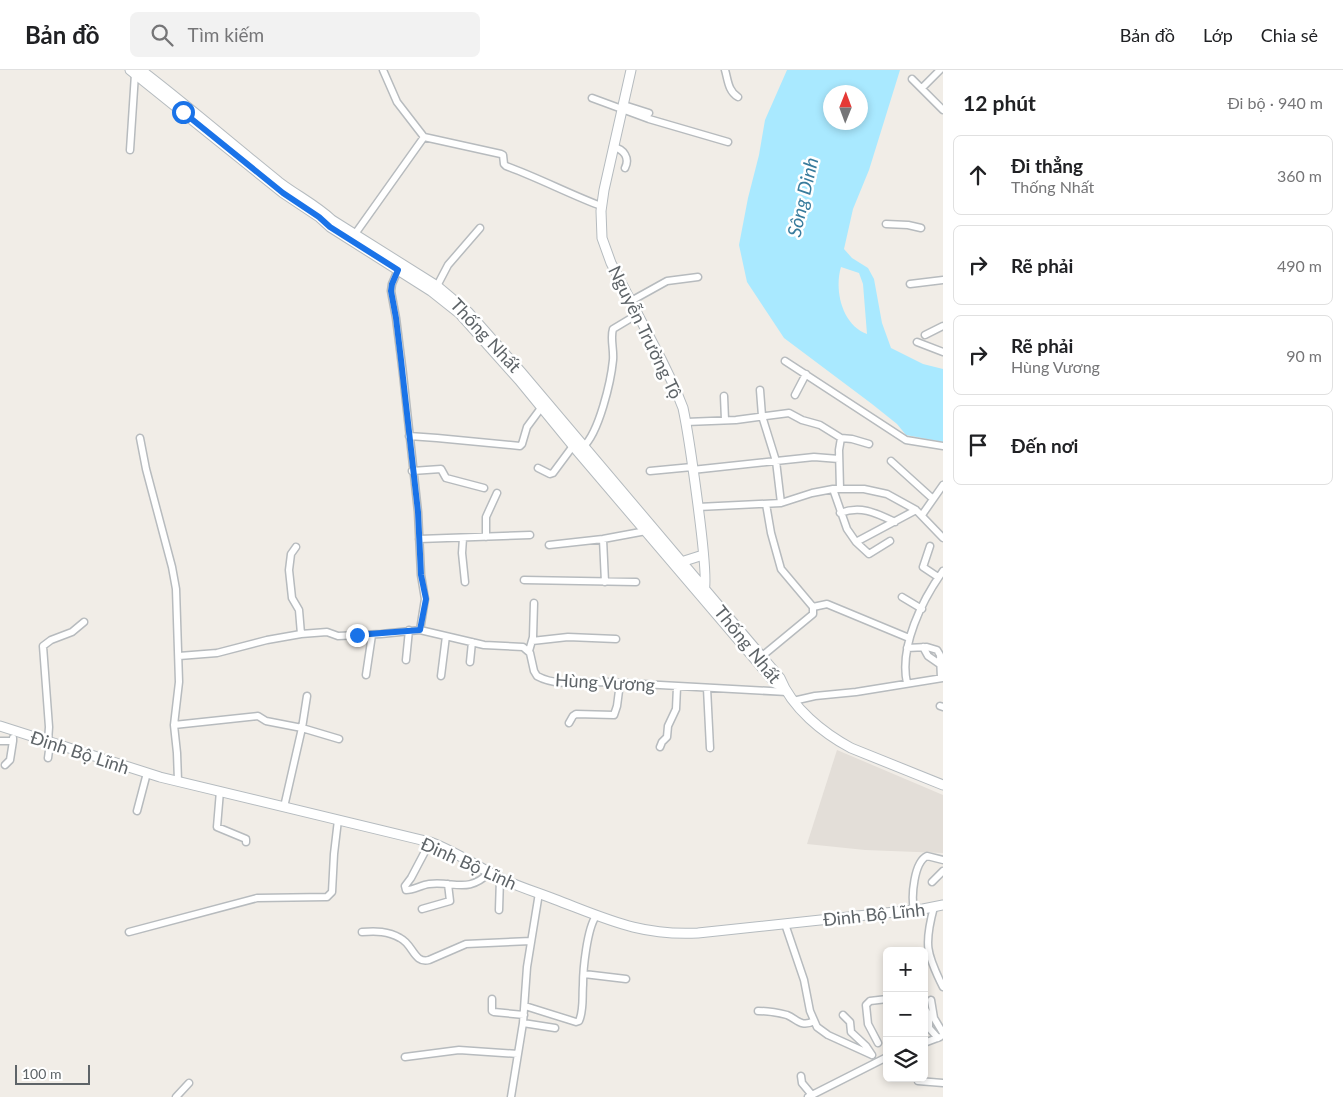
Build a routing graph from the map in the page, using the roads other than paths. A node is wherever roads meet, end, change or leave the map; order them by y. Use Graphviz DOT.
graph roads {
  1 [pos="383,70"];
  2 [pos="631,70"];
  3 [pos="726,70"];
  4 [pos="940,70"];
  5 [pos="136,72"];
  6 [pos="912,79"];
  7 [pos="922,88"];
  8 [pos="738,97"];
  9 [pos="592,98"];
  10 [pos="623,107"];
  11 [pos="943,110"];
  12 [pos="649,113"];
  13 [pos="208,127"];
  14 [pos="424,137"];
  15 [pos="728,142"];
  16 [pos="613,147"];
  17 [pos="130,150"];
  18 [pos="625,168"];
  19 [pos="602,206"];
  20 [pos="886,224"];
  21 [pos="480,228"];
  22 [pos="921,228"];
  23 [pos="355,234"];
  24 [pos="361,242"];
  25 [pos="398,270"];
  26 [pos="698,277"];
  27 [pos="943,280"];
  28 [pos="910,284"];
  29 [pos="437,286"];
  30 [pos="631,301"];
  31 [pos="638,314"];
  32 [pos="943,326"];
  33 [pos="925,334"];
  34 [pos="917,342"];
  35 [pos="943,352"];
  36 [pos="785,361"];
  37 [pos="806,374"];
  38 [pos="760,390"];
  39 [pos="795,395"];
  40 [pos="724,396"];
  41 [pos="541,408"];
  42 [pos="762,416"];
  43 [pos="726,420"];
  44 [pos="686,422"];
  45 [pos="409,436"];
  46 [pos="140,438"];
  47 [pos="841,438"];
  48 [pos="868,444"];
  49 [pos="573,446"];
  50 [pos="943,446"];
  51 [pos="583,447"];
  52 [pos="839,460"];
  53 [pos="776,461"];
  54 [pos="891,461"];
  55 [pos="591,462"];
  56 [pos="538,468"];
  57 [pos="692,469"];
  58 [pos="412,471"];
  59 [pos="650,471"];
  60 [pos="943,486"];
  61 [pos="484,488"];
  62 [pos="840,488"];
  63 [pos="832,489"];
  64 [pos="497,493"];
  65 [pos="933,499"];
  66 [pos="781,503"];
  67 [pos="766,504"];
  68 [pos="698,507"];
  69 [pos="919,512"];
  70 [pos="840,514"];
  71 [pos="895,522"];
  72 [pos="646,531"];
  73 [pos="530,535"];
  74 [pos="486,537"];
  75 [pos="463,538"];
  76 [pos="943,538"];
  77 [pos="419,539"];
  78 [pos="603,539"];
  79 [pos="890,541"];
  80 [pos="856,542"];
  81 [pos="549,545"];
  82 [pos="296,546"];
  83 [pos="930,546"];
  84 [pos="704,555"];
  85 [pos="678,563"];
  86 [pos="943,570"];
  87 [pos="938,577"];
  88 [pos="524,580"];
  89 [pos="465,582"];
  90 [pos="605,582"];
  91 [pos="636,582"];
  92 [pos="702,592"];
  93 [pos="902,597"];
  94 [pos="534,603"];
  95 [pos="813,607"];
  96 [pos="922,609"];
  97 [pos="84,622"];
  98 [pos="409,630"];
  99 [pos="420,630"];
  100 [pos="301,634"];
  101 [pos="372,635"];
  102 [pos="446,636"];
  103 [pos="910,638"];
  104 [pos="616,639"];
  105 [pos="532,640"];
  106 [pos="472,642"];
  107 [pos="907,648"];
  108 [pos="923,648"];
  109 [pos="529,651"];
  110 [pos="941,651"];
  111 [pos="179,656"];
  112 [pos="761,657"];
  113 [pos="406,660"];
  114 [pos="470,662"];
  115 [pos="941,665"];
  116 [pos="366,675"];
  117 [pos="441,676"];
  118 [pos="942,678"];
  119 [pos="620,683"];
  120 [pos="907,683"];
  121 [pos="677,686"];
  122 [pos="707,688"];
  123 [pos="785,690"];
  124 [pos="307,696"];
  125 [pos="793,701"];
  126 [pos="570,723"];
  127 [pos="174,725"];
  128 [pos="0,726"];
  129 [pos="302,728"];
  130 [pos="15,730"];
  131 [pos="339,739"];
  132 [pos="0,741"];
  133 [pos="13,741"];
  134 [pos="49,743"];
  135 [pos="660,747"];
  136 [pos="710,748"];
  137 [pos="48,758"];
  138 [pos="5,765"];
  139 [pos="147,773"];
  140 [pos="178,781"];
  141 [pos="943,785"];
  142 [pos="220,791"];
  143 [pos="284,807"];
  144 [pos="137,811"];
  145 [pos="338,820"];
  146 [pos="246,842"];
  147 [pos="430,842"];
  148 [pos="943,860"];
  149 [pos="943,871"];
  150 [pos="490,872"];
  151 [pos="500,878"];
  152 [pos="932,882"];
  153 [pos="448,884"];
  154 [pos="539,893"];
  155 [pos="938,906"];
  156 [pos="422,909"];
  157 [pos="499,910"];
  158 [pos="914,910"];
  159 [pos="596,916"];
  160 [pos="785,924"];
  161 [pos="129,932"];
  162 [pos="362,932"];
  163 [pos="531,941"];
  164 [pos="584,974"];
  165 [pos="626,979"];
  166 [pos="943,987"];
  167 [pos="492,999"];
  168 [pos="883,999"];
  169 [pos="931,1000"];
  170 [pos="525,1006"];
  171 [pos="758,1011"];
  172 [pos="928,1013"];
  173 [pos="524,1014"];
  174 [pos="843,1015"];
  175 [pos="814,1021"];
  176 [pos="523,1024"];
  177 [pos="555,1028"];
  178 [pos="941,1036"];
  179 [pos="928,1041"];
  180 [pos="878,1043"];
  181 [pos="518,1054"];
  182 [pos="872,1055"];
  183 [pos="405,1057"];
  184 [pos="883,1058"];
  185 [pos="878,1060"];
  186 [pos="800,1076"];
  187 [pos="928,1082"];
  188 [pos="189,1083"];
  189 [pos="943,1083"];
  190 [pos="810,1096"];
  191 [pos="176,1097"];
  192 [pos="511,1097"];
  1 -- 14 [label="street"];
  2 -- 10 [label="main road, Nguyễn Trường Tộ"];
  3 -- 8 [label="street"];
  4 -- 7 [label="street"];
  5 -- 13 [label="main road, Thống Nhất"];
  5 -- 17 [label="street"];
  6 -- 7 [label="street"];
  7 -- 11 [label="street"];
  9 -- 10 [label="street"];
  10 -- 12 [label="street"];
  10 -- 15 [label="street"];
  10 -- 16 [label="main road, Nguyễn Trường Tộ"];
  13 -- 23 [label="main road, Thống Nhất"];
  13 -- 24 [label="main road, Thống Nhất"];
  14 -- 19 [label="street"];
  14 -- 23 [label="street"];
  16 -- 18 [label="street"];
  16 -- 19 [label="main road, Nguyễn Trường Tộ"];
  19 -- 30 [label="main road, Nguyễn Trường Tộ"];
  20 -- 22 [label="street"];
  21 -- 29 [label="street"];
  23 -- 24 [label="main road, Thống Nhất"];
  24 -- 25 [label="main road, Thống Nhất"];
  24 -- 29 [label="main road, Thống Nhất"];
  25 -- 41 [label="main road, Thống Nhất"];
  25 -- 45 [label="street"];
  26 -- 30 [label="street"];
  27 -- 28 [label="street"];
  29 -- 51 [label="main road, Thống Nhất"];
  30 -- 31 [label="main road, Nguyễn Trường Tộ"];
  31 -- 44 [label="main road, Nguyễn Trường Tộ"];
  31 -- 51 [label="street"];
  32 -- 33 [label="street"];
  34 -- 35 [label="street"];
  36 -- 37 [label="street"];
  37 -- 39 [label="street"];
  37 -- 50 [label="street"];
  38 -- 42 [label="street"];
  40 -- 43 [label="street"];
  41 -- 45 [label="street"];
  41 -- 49 [label="main road, Thống Nhất"];
  42 -- 43 [label="street"];
  42 -- 47 [label="street"];
  42 -- 53 [label="street"];
  43 -- 44 [label="street"];
  44 -- 57 [label="main road, Nguyễn Trường Tộ"];
  45 -- 58 [label="street"];
  46 -- 111 [label="street"];
  47 -- 48 [label="street"];
  47 -- 52 [label="street"];
  49 -- 55 [label="main road, Thống Nhất"];
  49 -- 56 [label="street"];
  51 -- 55 [label="main road, Thống Nhất"];
  52 -- 53 [label="street"];
  52 -- 62 [label="street"];
  53 -- 57 [label="street"];
  53 -- 66 [label="street"];
  54 -- 65 [label="street"];
  55 -- 72 [label="main road, Thống Nhất"];
  55 -- 85 [label="main road, Thống Nhất"];
  57 -- 59 [label="street"];
  57 -- 68 [label="main road, Nguyễn Trường Tộ"];
  58 -- 61 [label="street"];
  58 -- 77 [label="street"];
  60 -- 65 [label="street"];
  62 -- 63 [label="street"];
  62 -- 69 [label="street"];
  63 -- 66 [label="street"];
  63 -- 70 [label="street"];
  64 -- 74 [label="street"];
  65 -- 69 [label="street"];
  66 -- 67 [label="street"];
  67 -- 68 [label="street"];
  67 -- 95 [label="street"];
  68 -- 84 [label="main road, Nguyễn Trường Tộ"];
  69 -- 71 [label="street"];
  69 -- 76 [label="street"];
  70 -- 71 [label="street"];
  70 -- 80 [label="street"];
  71 -- 80 [label="street"];
  72 -- 78 [label="street"];
  72 -- 85 [label="main road, Thống Nhất"];
  73 -- 74 [label="street"];
  74 -- 75 [label="street"];
  75 -- 77 [label="street"];
  75 -- 89 [label="street"];
  77 -- 99 [label="street"];
  78 -- 81 [label="street"];
  78 -- 90 [label="street"];
  79 -- 80 [label="street"];
  82 -- 100 [label="street"];
  83 -- 87 [label="street"];
  84 -- 85 [label="main road"];
  84 -- 92 [label="main road, Nguyễn Trường Tộ"];
  85 -- 92 [label="main road, Thống Nhất"];
  86 -- 87 [label="street"];
  87 -- 96 [label="street"];
  88 -- 90 [label="street"];
  90 -- 91 [label="street"];
  92 -- 112 [label="main road, Thống Nhất"];
  92 -- 123 [label="main road, Thống Nhất"];
  93 -- 96 [label="street"];
  94 -- 105 [label="street"];
  95 -- 103 [label="street"];
  95 -- 112 [label="street"];
  96 -- 103 [label="street"];
  97 -- 134 [label="street"];
  98 -- 99 [label="street"];
  98 -- 101 [label="street"];
  98 -- 113 [label="street"];
  99 -- 102 [label="street"];
  100 -- 101 [label="street"];
  100 -- 111 [label="street"];
  101 -- 116 [label="street"];
  102 -- 106 [label="street"];
  102 -- 117 [label="street"];
  103 -- 107 [label="street"];
  104 -- 105 [label="street"];
  105 -- 109 [label="street"];
  106 -- 109 [label="street"];
  106 -- 114 [label="street"];
  107 -- 108 [label="street"];
  107 -- 120 [label="street"];
  108 -- 110 [label="street"];
  108 -- 115 [label="street"];
  109 -- 119 [label="street, Hùng Vương"];
  110 -- 115 [label="street"];
  111 -- 127 [label="street"];
  112 -- 123 [label="main road, Thống Nhất"];
  115 -- 118 [label="street"];
  118 -- 120 [label="street"];
  119 -- 121 [label="street, Hùng Vương"];
  119 -- 126 [label="street"];
  120 -- 125 [label="street"];
  121 -- 122 [label="street, Hùng Vương"];
  121 -- 135 [label="street"];
  122 -- 123 [label="street, Hùng Vương"];
  122 -- 136 [label="street"];
  123 -- 125 [label="main road"];
  124 -- 129 [label="street"];
  125 -- 141 [label="main road"];
  127 -- 129 [label="street"];
  127 -- 140 [label="street"];
  128 -- 130 [label="main road, Đinh Bộ Lĩnh"];
  129 -- 131 [label="street"];
  129 -- 143 [label="street"];
  130 -- 133 [label="street"];
  130 -- 134 [label="main road, Đinh Bộ Lĩnh"];
  132 -- 133 [label="street"];
  133 -- 138 [label="street"];
  134 -- 137 [label="street"];
  134 -- 139 [label="main road, Đinh Bộ Lĩnh"];
  139 -- 140 [label="main road, Đinh Bộ Lĩnh"];
  139 -- 144 [label="street"];
  140 -- 142 [label="main road, Đinh Bộ Lĩnh"];
  142 -- 143 [label="main road, Đinh Bộ Lĩnh"];
  142 -- 146 [label="street"];
  143 -- 145 [label="main road, Đinh Bộ Lĩnh"];
  145 -- 147 [label="main road, Đinh Bộ Lĩnh"];
  145 -- 161 [label="street"];
  147 -- 150 [label="main road, Đinh Bộ Lĩnh"];
  147 -- 153 [label="street"];
  148 -- 158 [label="street"];
  149 -- 152 [label="street"];
  150 -- 151 [label="main road, Đinh Bộ Lĩnh"];
  150 -- 153 [label="street"];
  151 -- 154 [label="main road, Đinh Bộ Lĩnh"];
  151 -- 157 [label="street"];
  153 -- 156 [label="street"];
  154 -- 159 [label="main road, Đinh Bộ Lĩnh"];
  154 -- 163 [label="street"];
  155 -- 158 [label="main road, Đinh Bộ Lĩnh"];
  155 -- 166 [label="street"];
  158 -- 160 [label="main road, Đinh Bộ Lĩnh"];
  159 -- 160 [label="main road, Đinh Bộ Lĩnh"];
  159 -- 164 [label="street"];
  160 -- 175 [label="street"];
  162 -- 163 [label="street"];
  163 -- 170 [label="street"];
  164 -- 165 [label="street"];
  164 -- 170 [label="street"];
  167 -- 173 [label="street"];
  168 -- 180 [label="street"];
  169 -- 178 [label="street"];
  170 -- 173 [label="street"];
  171 -- 175 [label="street"];
  172 -- 178 [label="street"];
  173 -- 176 [label="street"];
  174 -- 182 [label="street"];
  175 -- 182 [label="street"];
  176 -- 177 [label="street"];
  176 -- 181 [label="street"];
  178 -- 179 [label="street"];
  181 -- 183 [label="street"];
  181 -- 192 [label="street"];
  182 -- 185 [label="street"];
  184 -- 185 [label="street"];
  185 -- 190 [label="street"];
  186 -- 190 [label="street"];
  187 -- 189 [label="street"];
  188 -- 191 [label="street"];
}
